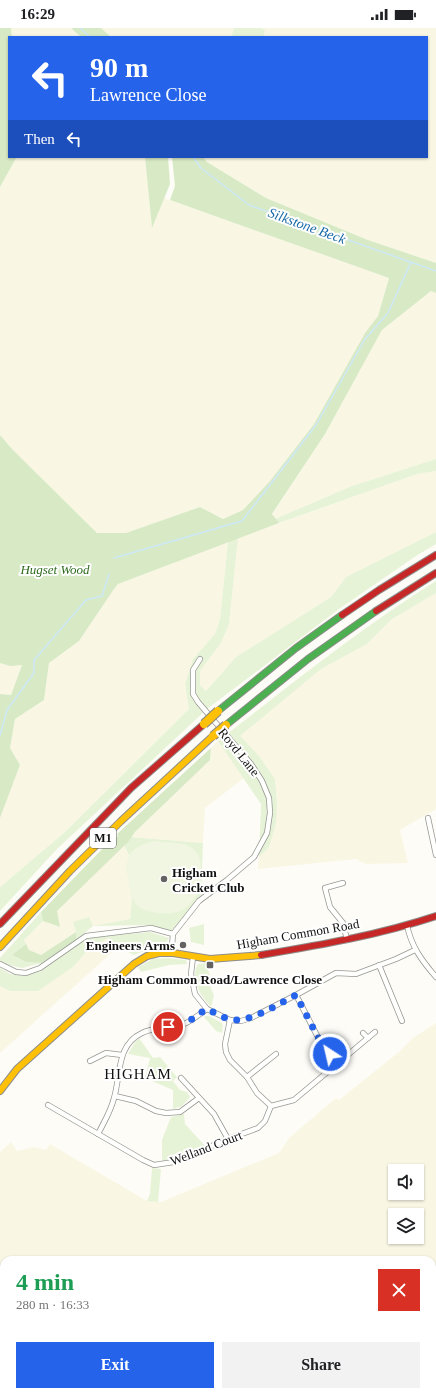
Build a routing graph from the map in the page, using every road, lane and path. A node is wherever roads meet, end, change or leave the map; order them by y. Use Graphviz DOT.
graph roads {
  1 [pos="436,554"];
  2 [pos="436,573"];
  3 [pos="200,659"];
  4 [pos="428,818"];
  5 [pos="435,842"];
  6 [pos="436,855"];
  7 [pos="342,883"];
  8 [pos="436,916"];
  9 [pos="0,924"];
  10 [pos="407,925"];
  11 [pos="173,934"];
  12 [pos="347,940"];
  13 [pos="0,947"];
  14 [pos="415,950"];
  15 [pos="173,953"];
  16 [pos="193,957"];
  17 [pos="0,964"];
  18 [pos="379,965"];
  19 [pos="436,977"];
  20 [pos="296,995"];
  21 [pos="206,1009"];
  22 [pos="230,1020"];
  23 [pos="402,1021"];
  24 [pos="375,1032"];
  25 [pos="363,1033"];
  26 [pos="368,1038"];
  27 [pos="276,1054"];
  28 [pos="122,1055"];
  29 [pos="90,1061"];
  30 [pos="337,1064"];
  31 [pos="247,1077"];
  32 [pos="181,1078"];
  33 [pos="0,1090"];
  34 [pos="115,1096"];
  35 [pos="199,1098"];
  36 [pos="48,1105"];
  37 [pos="271,1106"];
  38 [pos="98,1134"];
  39 [pos="228,1139"];
  1 -- 9 [label="main road, M1, bridge"];
  2 -- 13 [label="main road, M1, bridge"];
  3 -- 11 [label="street, Royd Lane"];
  4 -- 5 [label="street"];
  5 -- 6 [label="street"];
  7 -- 12 [label="street"];
  8 -- 10 [label="main road, Higham Common Road"];
  10 -- 12 [label="main road, Higham Common Road"];
  10 -- 14 [label="street"];
  11 -- 15 [label="street"];
  11 -- 17 [label="street"];
  12 -- 16 [label="main road, Higham Common Road"];
  14 -- 18 [label="street"];
  14 -- 19 [label="street"];
  15 -- 16 [label="main road, Higham Common Road"];
  15 -- 33 [label="main road, Higham Common Road"];
  16 -- 21 [label="street"];
  18 -- 20 [label="street"];
  18 -- 23 [label="street"];
  20 -- 22 [label="street"];
  20 -- 30 [label="street"];
  21 -- 22 [label="street"];
  21 -- 28 [label="street"];
  22 -- 31 [label="street"];
  24 -- 26 [label="street"];
  25 -- 26 [label="street"];
  26 -- 30 [label="street"];
  27 -- 31 [label="street"];
  28 -- 29 [label="street"];
  28 -- 34 [label="street"];
  30 -- 37 [label="street"];
  31 -- 37 [label="street"];
  32 -- 35 [label="street"];
  34 -- 35 [label="street"];
  34 -- 38 [label="street"];
  35 -- 39 [label="street"];
  36 -- 38 [label="street, Welland Court"];
  37 -- 39 [label="street, Welland Court"];
  38 -- 39 [label="street, Welland Court"];
}
